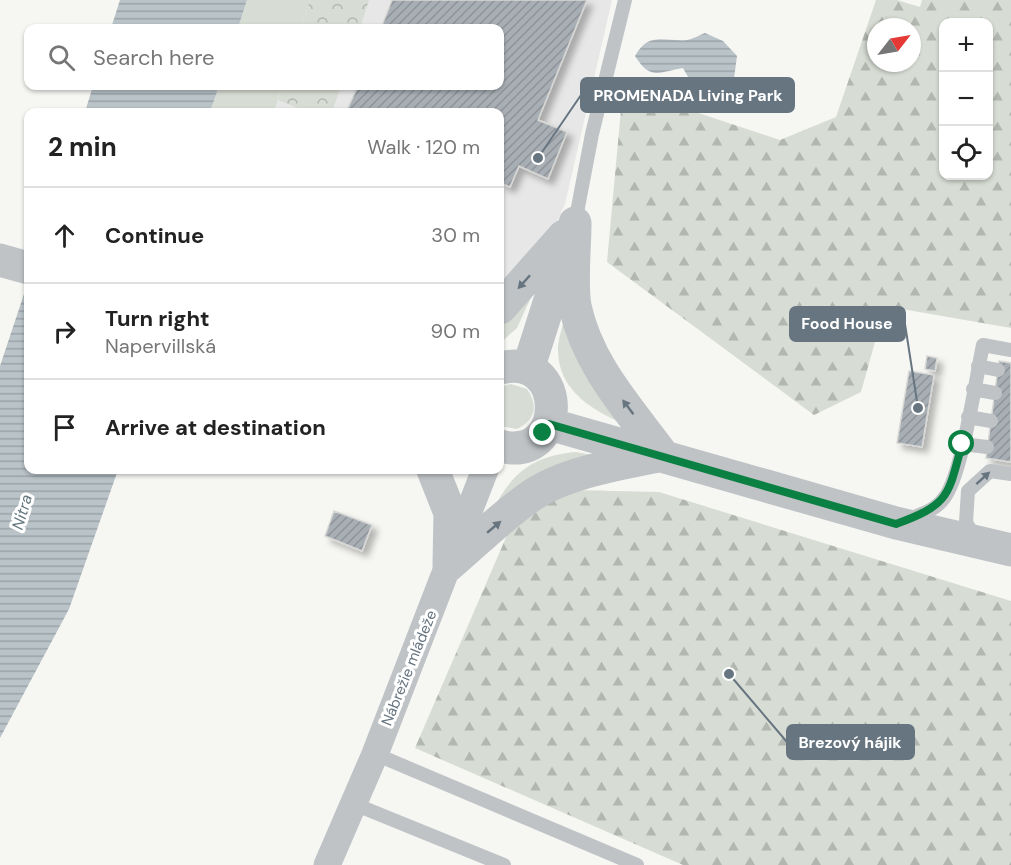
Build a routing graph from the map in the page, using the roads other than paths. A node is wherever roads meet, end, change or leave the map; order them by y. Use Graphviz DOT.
graph roads {
  1 [pos="625,0"];
  2 [pos="575,223"];
  3 [pos="504,303"];
  4 [pos="1011,350"];
  5 [pos="978,366"];
  6 [pos="514,368"];
  7 [pos="998,370"];
  8 [pos="973,389"];
  9 [pos="995,393"];
  10 [pos="968,417"];
  11 [pos="991,421"];
  12 [pos="549,424"];
  13 [pos="962,444"];
  14 [pos="504,447"];
  15 [pos="987,447"];
  16 [pos="662,454"];
  17 [pos="435,474"];
  18 [pos="483,474"];
  19 [pos="1011,474"];
  20 [pos="896,524"];
  21 [pos="976,542"];
  22 [pos="1011,550"];
  23 [pos="449,565"];
  24 [pos="375,754"];
  25 [pos="354,804"];
  26 [pos="327,865"];
  27 [pos="504,865"];
  28 [pos="637,865"];
  1 -- 2 [label="lane"];
  2 -- 3 [label="street, one-way"];
  2 -- 6 [label="street"];
  16 -- 2 [label="street, one-way"];
  4 -- 5 [label="lane"];
  5 -- 7 [label="lane"];
  5 -- 8 [label="lane"];
  6 -- 12 [label="street"];
  8 -- 9 [label="lane"];
  8 -- 10 [label="lane"];
  10 -- 11 [label="lane"];
  10 -- 13 [label="lane"];
  12 -- 14 [label="street"];
  12 -- 16 [label="street"];
  13 -- 15 [label="lane"];
  13 -- 20 [label="lane"];
  16 -- 20 [label="street"];
  23 -- 16 [label="street, one-way"];
  17 -- 23 [label="street"];
  18 -- 23 [label="street, Nábrežie mládeže"];
  21 -- 19 [label="lane, one-way"];
  20 -- 21 [label="street"];
  21 -- 22 [label="street"];
  23 -- 24 [label="street, Nábrežie mládeže"];
  24 -- 25 [label="street, Nábrežie mládeže"];
  24 -- 28 [label="lane"];
  25 -- 26 [label="street, Nábrežie mládeže"];
  25 -- 27 [label="lane"];
}
